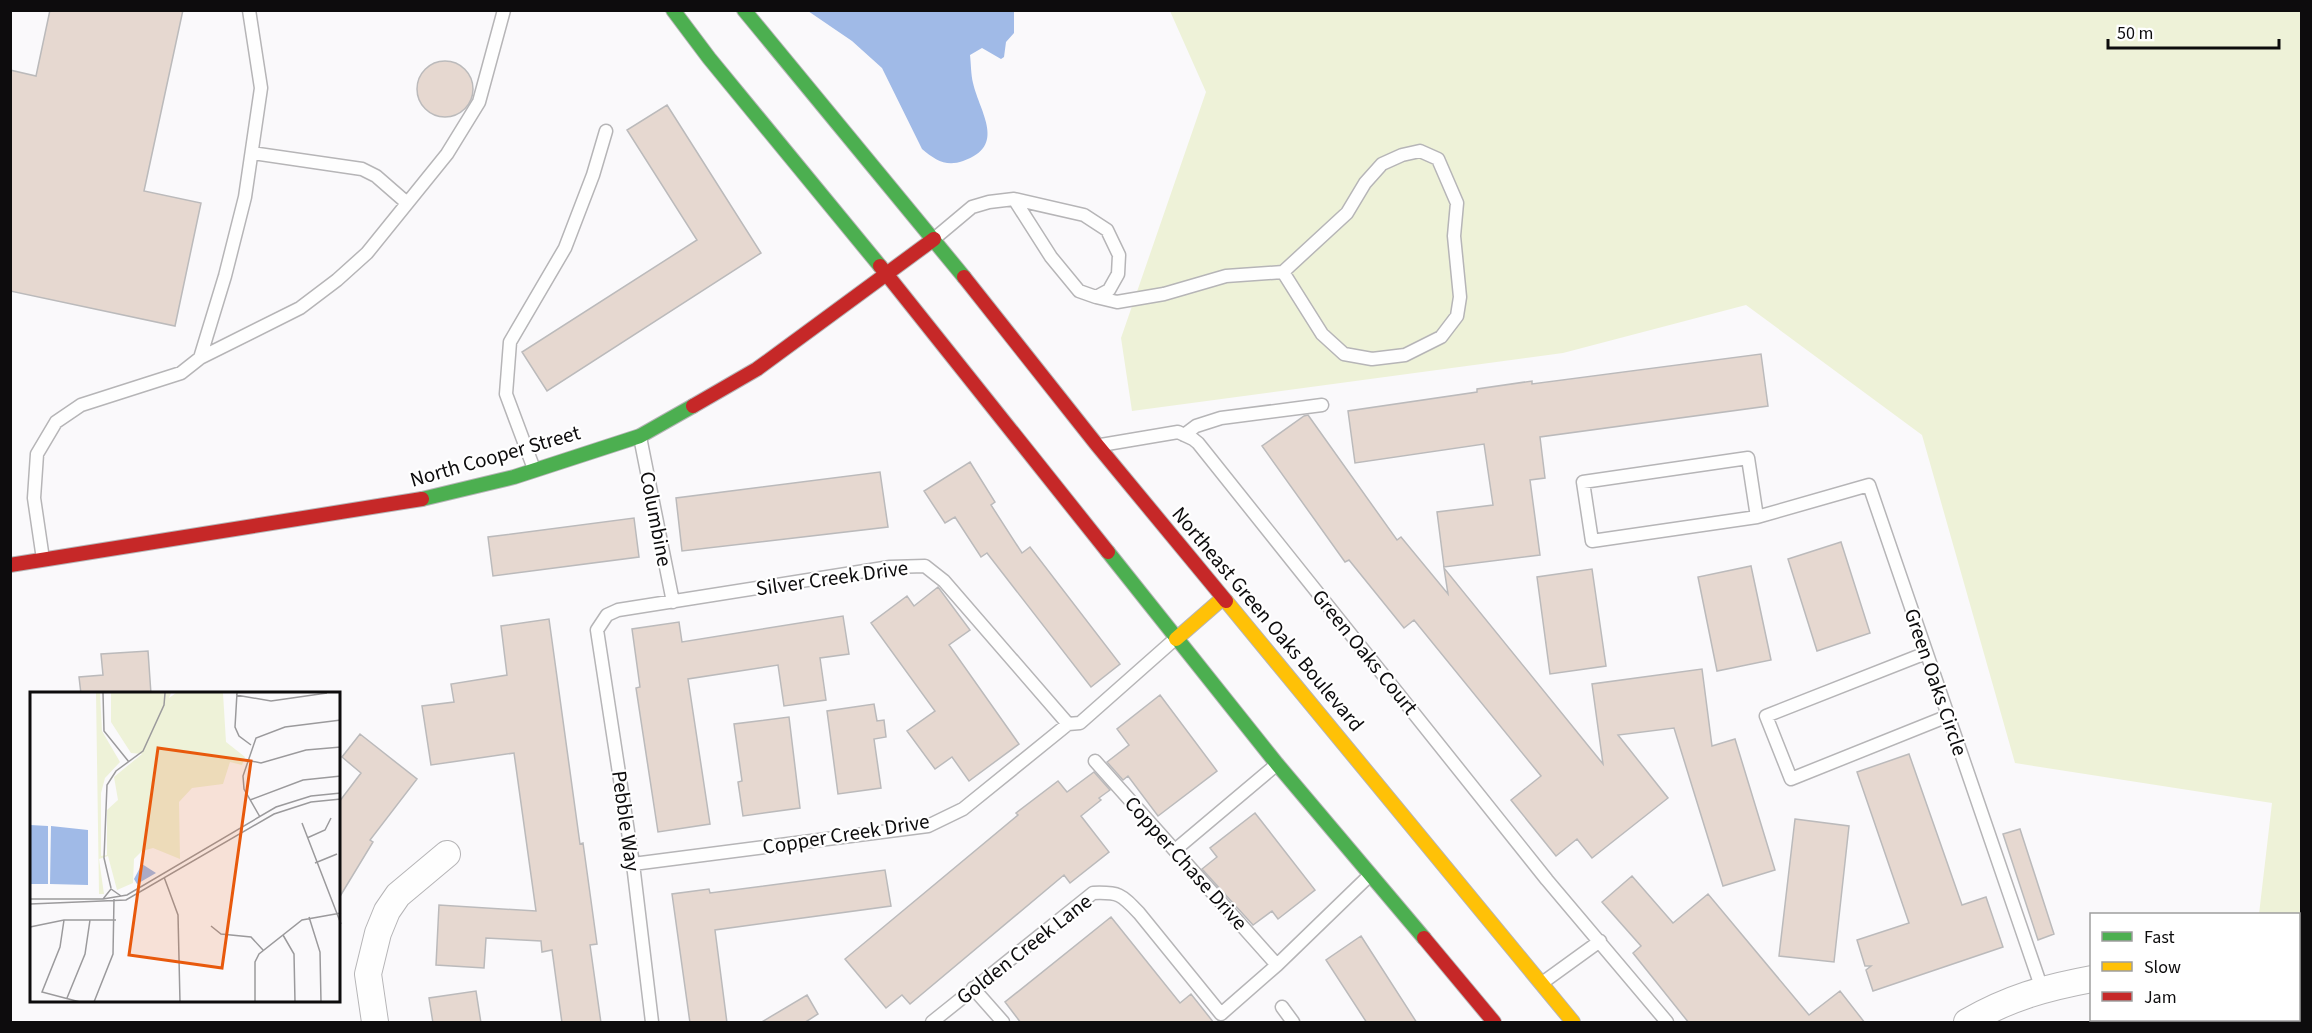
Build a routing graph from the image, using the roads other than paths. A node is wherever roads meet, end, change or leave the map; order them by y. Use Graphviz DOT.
graph roads {
  1 [pos="249,10"];
  2 [pos="504,10"];
  3 [pos="673,10"];
  4 [pos="744,10"];
  5 [pos="606,131"];
  6 [pos="252,153"];
  7 [pos="1014,199"];
  8 [pos="406,203"];
  9 [pos="934,239"];
  10 [pos="1283,272"];
  11 [pos="887,274"];
  12 [pos="1096,297"];
  13 [pos="200,358"];
  14 [pos="1322,405"];
  15 [pos="1184,435"];
  16 [pos="640,436"];
  17 [pos="1096,445"];
  18 [pos="534,470"];
  19 [pos="1757,517"];
  20 [pos="43,561"];
  21 [pos="10,566"];
  22 [pos="1223,598"];
  23 [pos="673,602"];
  24 [pos="603,621"];
  25 [pos="1176,639"];
  26 [pos="1926,653"];
  27 [pos="1948,716"];
  28 [pos="1068,724"];
  29 [pos="1095,760"];
  30 [pos="1277,764"];
  31 [pos="1174,850"];
  32 [pos="447,854"];
  33 [pos="633,864"];
  34 [pos="1371,874"];
  35 [pos="1600,941"];
  36 [pos="1277,965"];
  37 [pos="2090,978"];
  38 [pos="1541,984"];
  39 [pos="974,988"];
  40 [pos="2042,988"];
  41 [pos="1282,1007"];
  42 [pos="375,1023"];
  43 [pos="652,1023"];
  44 [pos="932,1023"];
  45 [pos="1003,1023"];
  46 [pos="1293,1023"];
  47 [pos="1494,1023"];
  48 [pos="1573,1023"];
  49 [pos="1666,1023"];
  50 [pos="1966,1023"];
  1 -- 6 [label="lane"];
  2 -- 8 [label="lane"];
  3 -- 11 [label="main road"];
  4 -- 9 [label="main road, Northeast Green Oaks Boulevard"];
  5 -- 18 [label="lane"];
  6 -- 8 [label="lane"];
  6 -- 13 [label="lane"];
  7 -- 9 [label="lane"];
  7 -- 12 [label="lane"];
  7 -- 12 [label="lane"];
  8 -- 13 [label="lane"];
  9 -- 11 [label="main road, North Cooper Street"];
  9 -- 17 [label="main road, Northeast Green Oaks Boulevard"];
  10 -- 10 [label="lane"];
  10 -- 12 [label="lane"];
  11 -- 16 [label="main road, North Cooper Street"];
  11 -- 25 [label="main road"];
  13 -- 20 [label="lane"];
  14 -- 15 [label="lane"];
  15 -- 17 [label="lane"];
  15 -- 35 [label="lane, Green Oaks Court"];
  16 -- 18 [label="main road, North Cooper Street"];
  16 -- 23 [label="lane, Columbine"];
  17 -- 22 [label="main road, Northeast Green Oaks Boulevard"];
  18 -- 20 [label="main road, North Cooper Street"];
  19 -- 19 [label="lane"];
  19 -- 26 [label="lane, Green Oaks Circle"];
  20 -- 21 [label="main road, North Cooper Street"];
  22 -- 25 [label="main road"];
  22 -- 38 [label="main road, Northeast Green Oaks Boulevard"];
  23 -- 24 [label="lane, Silver Creek Drive"];
  23 -- 28 [label="lane, Silver Creek Drive"];
  24 -- 33 [label="lane, Pebble Way"];
  25 -- 28 [label="lane, Copper Creek Drive"];
  25 -- 30 [label="main road"];
  26 -- 27 [label="lane, Green Oaks Circle"];
  26 -- 27 [label="lane"];
  27 -- 40 [label="lane, Green Oaks Circle"];
  28 -- 33 [label="lane, Copper Creek Drive"];
  29 -- 31 [label="lane, Copper Chase Drive"];
  30 -- 31 [label="lane"];
  30 -- 34 [label="main road"];
  31 -- 36 [label="lane, Copper Chase Drive"];
  32 -- 42 [label="street"];
  33 -- 43 [label="lane, Pebble Way"];
  34 -- 36 [label="lane, Golden Creek Lane"];
  34 -- 47 [label="main road"];
  35 -- 38 [label="lane"];
  35 -- 49 [label="lane, Green Oaks Court"];
  36 -- 39 [label="lane, Golden Creek Lane"];
  37 -- 40 [label="street"];
  38 -- 48 [label="main road, Northeast Green Oaks Boulevard"];
  39 -- 44 [label="lane, Golden Creek Lane"];
  39 -- 45 [label="lane"];
  40 -- 50 [label="street"];
  41 -- 46 [label="lane"];
}
